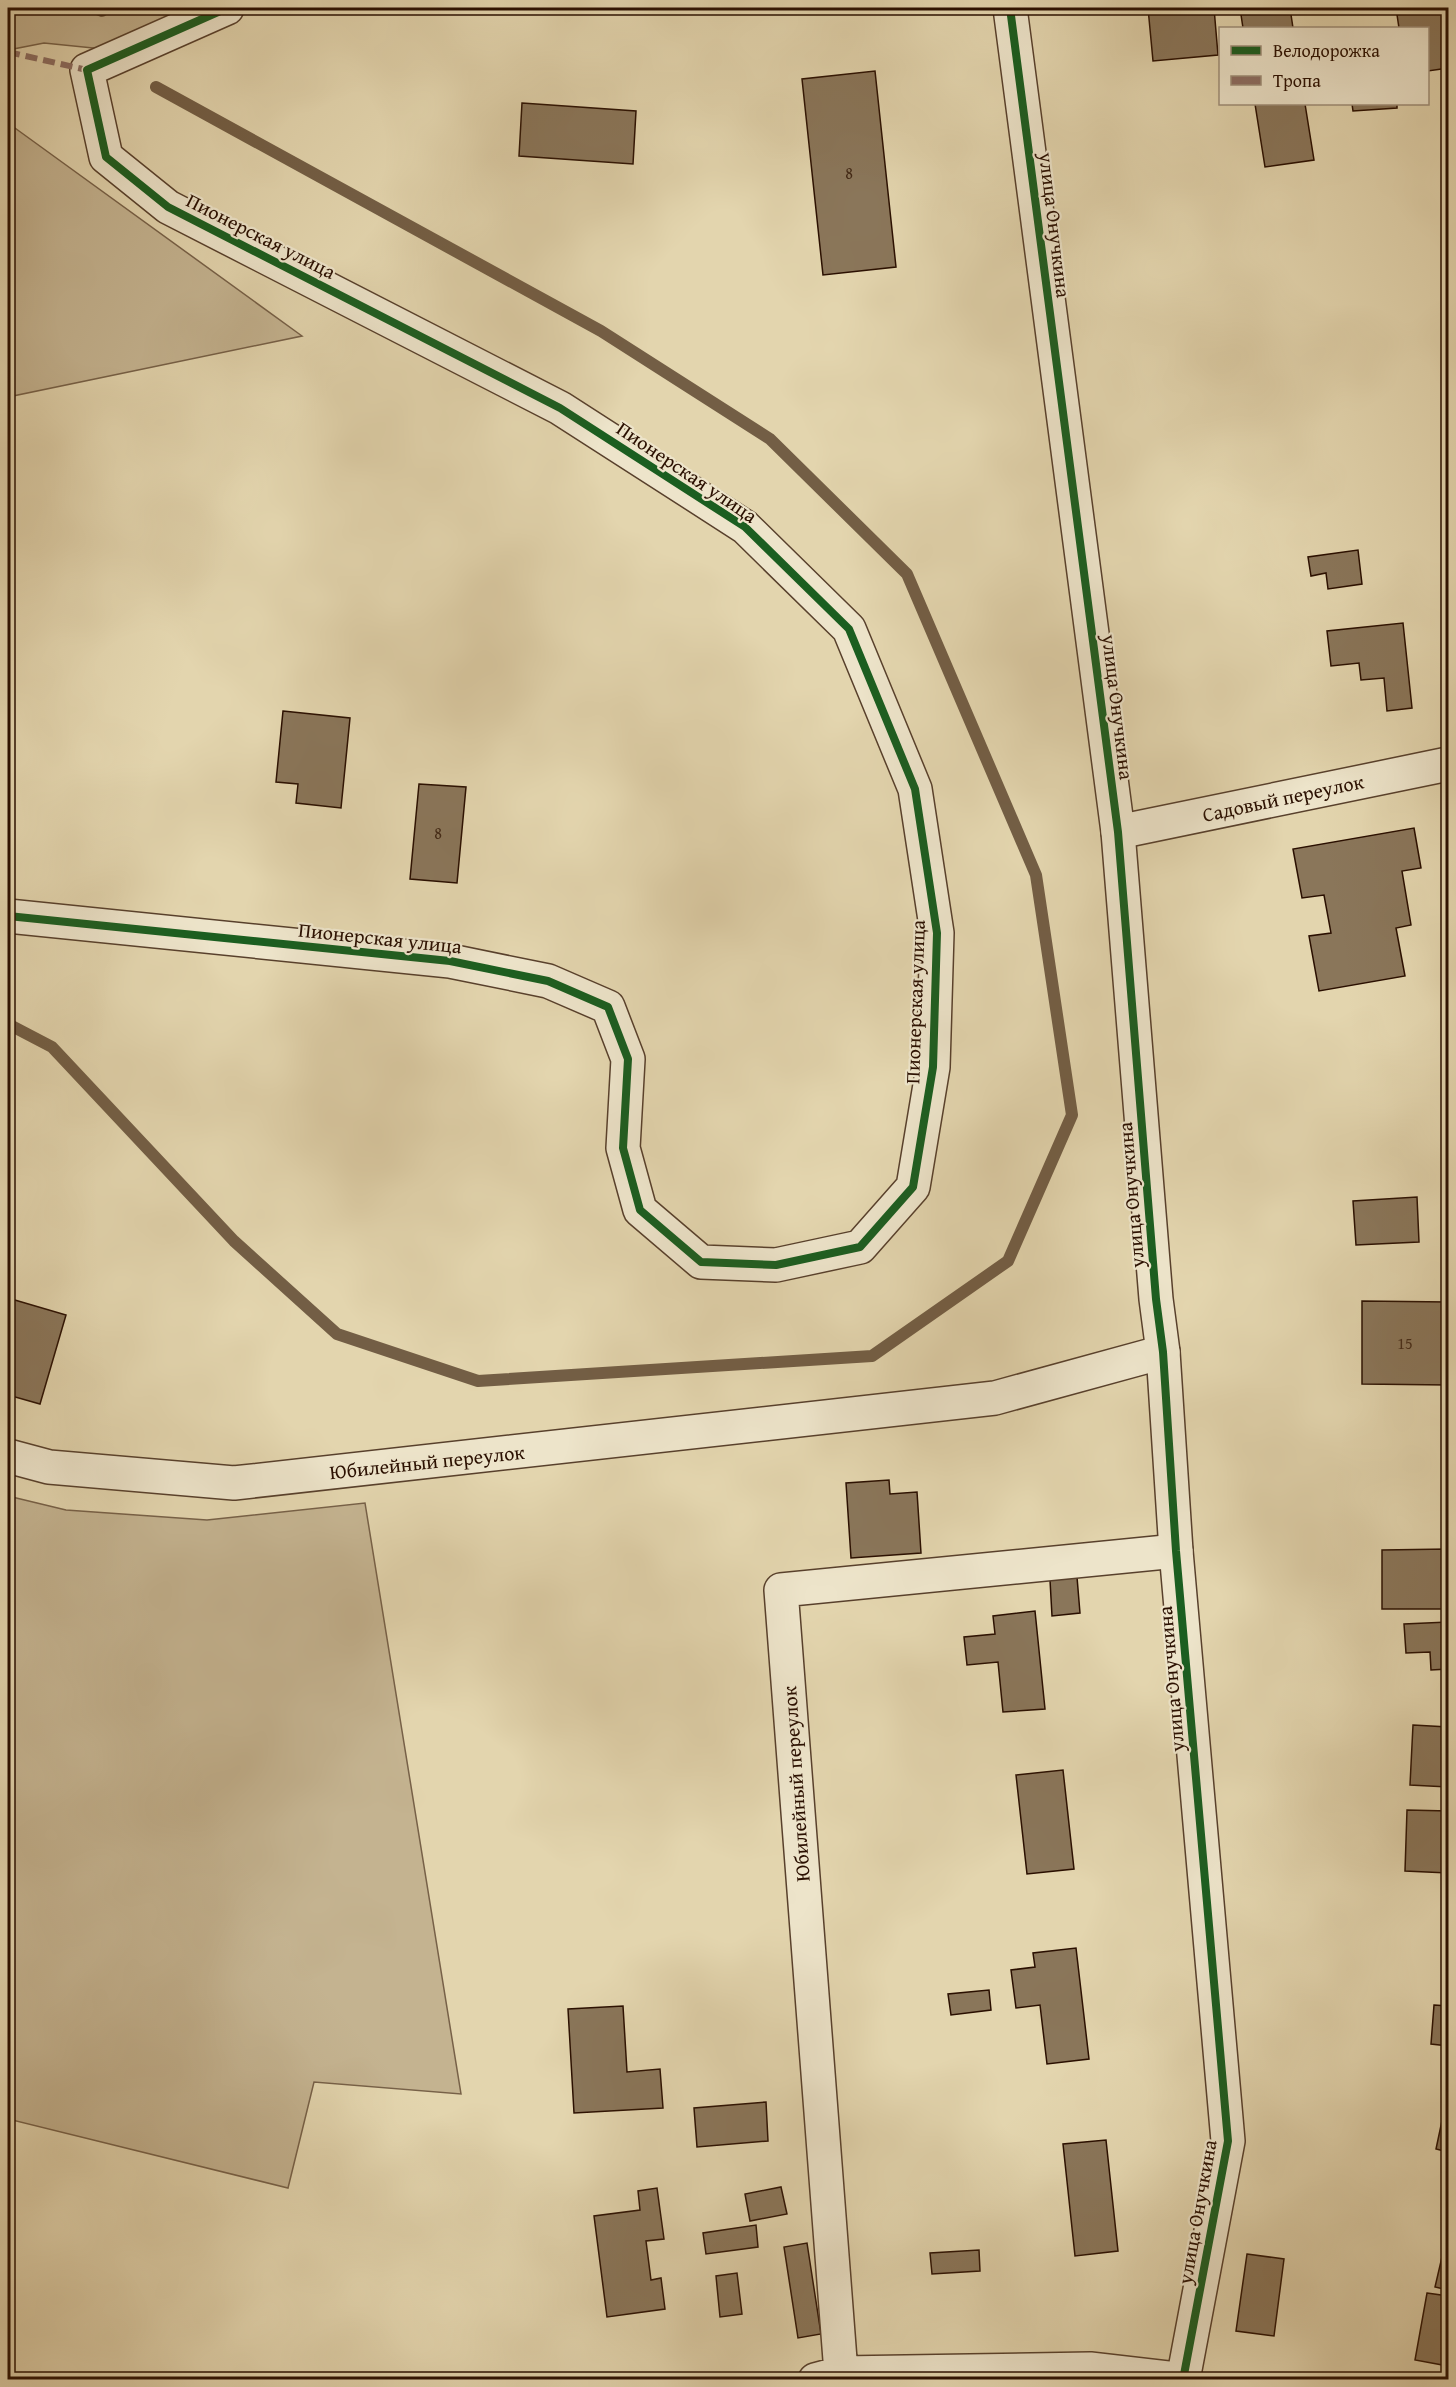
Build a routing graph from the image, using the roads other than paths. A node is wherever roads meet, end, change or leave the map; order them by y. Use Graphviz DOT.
graph roads {
  1 [pos="227,8"];
  2 [pos="1010,8"];
  3 [pos="1449,764"];
  4 [pos="1118,832"];
  5 [pos="8,916"];
  6 [pos="1163,1352"];
  7 [pos="8,1456"];
  8 [pos="1176,1551"];
  9 [pos="828,2376"];
  10 [pos="1184,2379"];
  1 -- 5 [label="street, Пионерская улица"];
  2 -- 4 [label="street, улица Онучкина"];
  3 -- 4 [label="street, Садовый переулок"];
  4 -- 6 [label="street, улица Онучкина"];
  6 -- 7 [label="street, Юбилейный переулок"];
  6 -- 8 [label="street, улица Онучкина"];
  8 -- 9 [label="street, Юбилейный переулок"];
  8 -- 10 [label="street, улица Онучкина"];
  9 -- 10 [label="street"];
}
